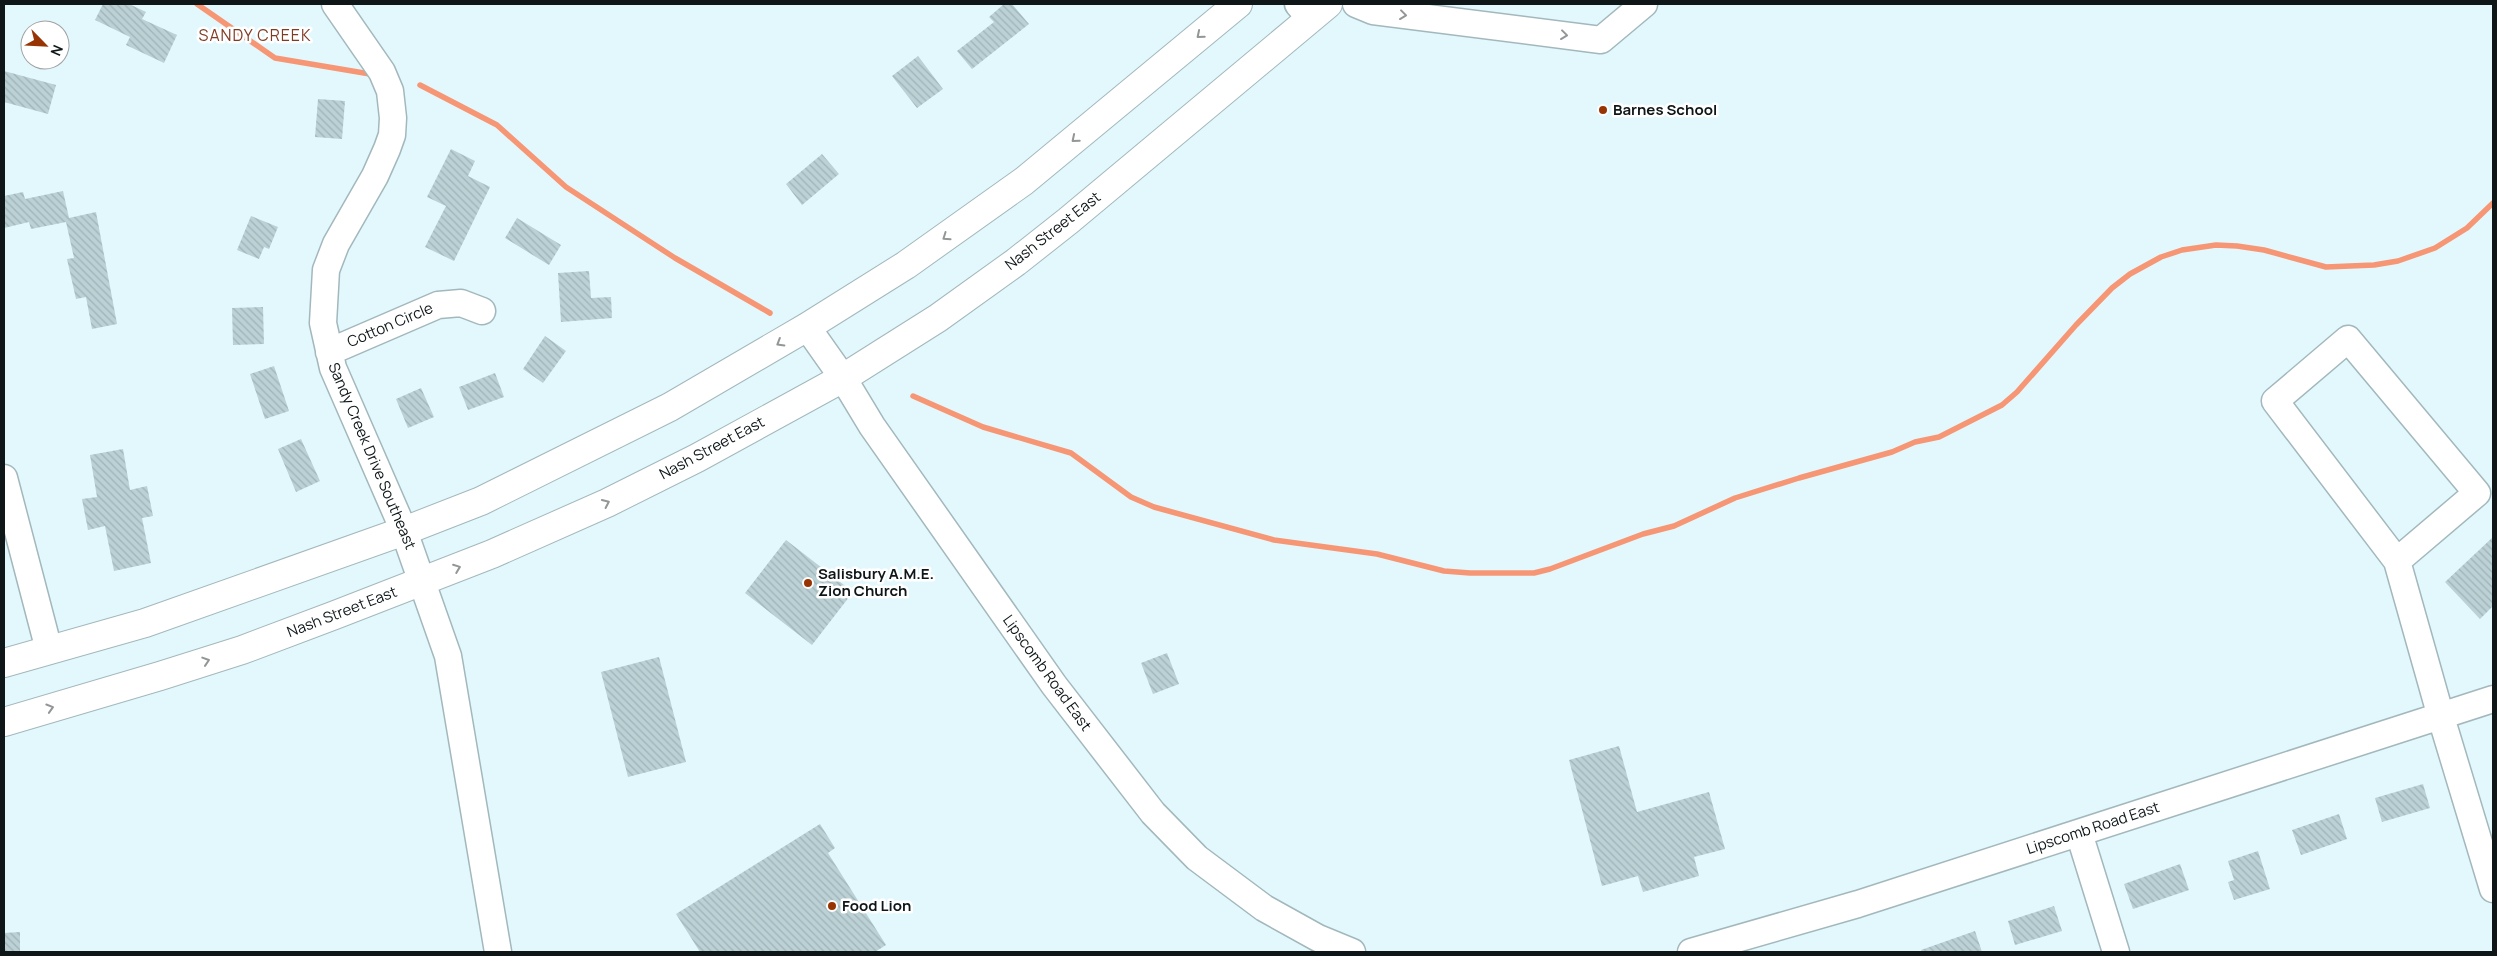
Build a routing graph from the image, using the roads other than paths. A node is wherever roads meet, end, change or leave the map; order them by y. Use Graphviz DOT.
graph roads {
  1 [pos="334,4"];
  2 [pos="1238,4"];
  3 [pos="1356,4"];
  4 [pos="1644,4"];
  5 [pos="1312,9"];
  6 [pos="482,311"];
  7 [pos="807,327"];
  8 [pos="329,352"];
  9 [pos="843,378"];
  10 [pos="4,478"];
  11 [pos="404,531"];
  12 [pos="2397,561"];
  13 [pos="422,581"];
  14 [pos="49,650"];
  15 [pos="4,663"];
  16 [pos="2493,699"];
  17 [pos="2441,717"];
  18 [pos="4,722"];
  19 [pos="2080,833"];
  20 [pos="2493,889"];
  21 [pos="498,952"];
  22 [pos="1352,952"];
  23 [pos="1691,952"];
  24 [pos="2116,952"];
  1 -- 8 [label="street, Sandy Creek Drive Southeast"];
  2 -- 7 [label="main road, one-way"];
  3 -- 4 [label="street, one-way"];
  5 -- 9 [label="main road, Nash Street East"];
  6 -- 8 [label="street, Cotton Circle"];
  7 -- 9 [label="street, Lipscomb Road East"];
  7 -- 11 [label="main road, one-way"];
  8 -- 11 [label="street, Sandy Creek Drive Southeast"];
  13 -- 9 [label="main road, Nash Street East, one-way"];
  9 -- 22 [label="street, Lipscomb Road East"];
  10 -- 14 [label="street"];
  11 -- 13 [label="street, Sandy Creek Drive Southeast"];
  11 -- 14 [label="main road"];
  12 -- 12 [label="street"];
  12 -- 17 [label="street"];
  18 -- 13 [label="main road, Nash Street East, one-way"];
  13 -- 21 [label="street, Sandy Creek Drive Southeast"];
  14 -- 15 [label="main road"];
  16 -- 17 [label="street, Lipscomb Road East"];
  17 -- 19 [label="street, Lipscomb Road East"];
  17 -- 20 [label="street"];
  19 -- 23 [label="street, Lipscomb Road East"];
  19 -- 24 [label="street"];
}
